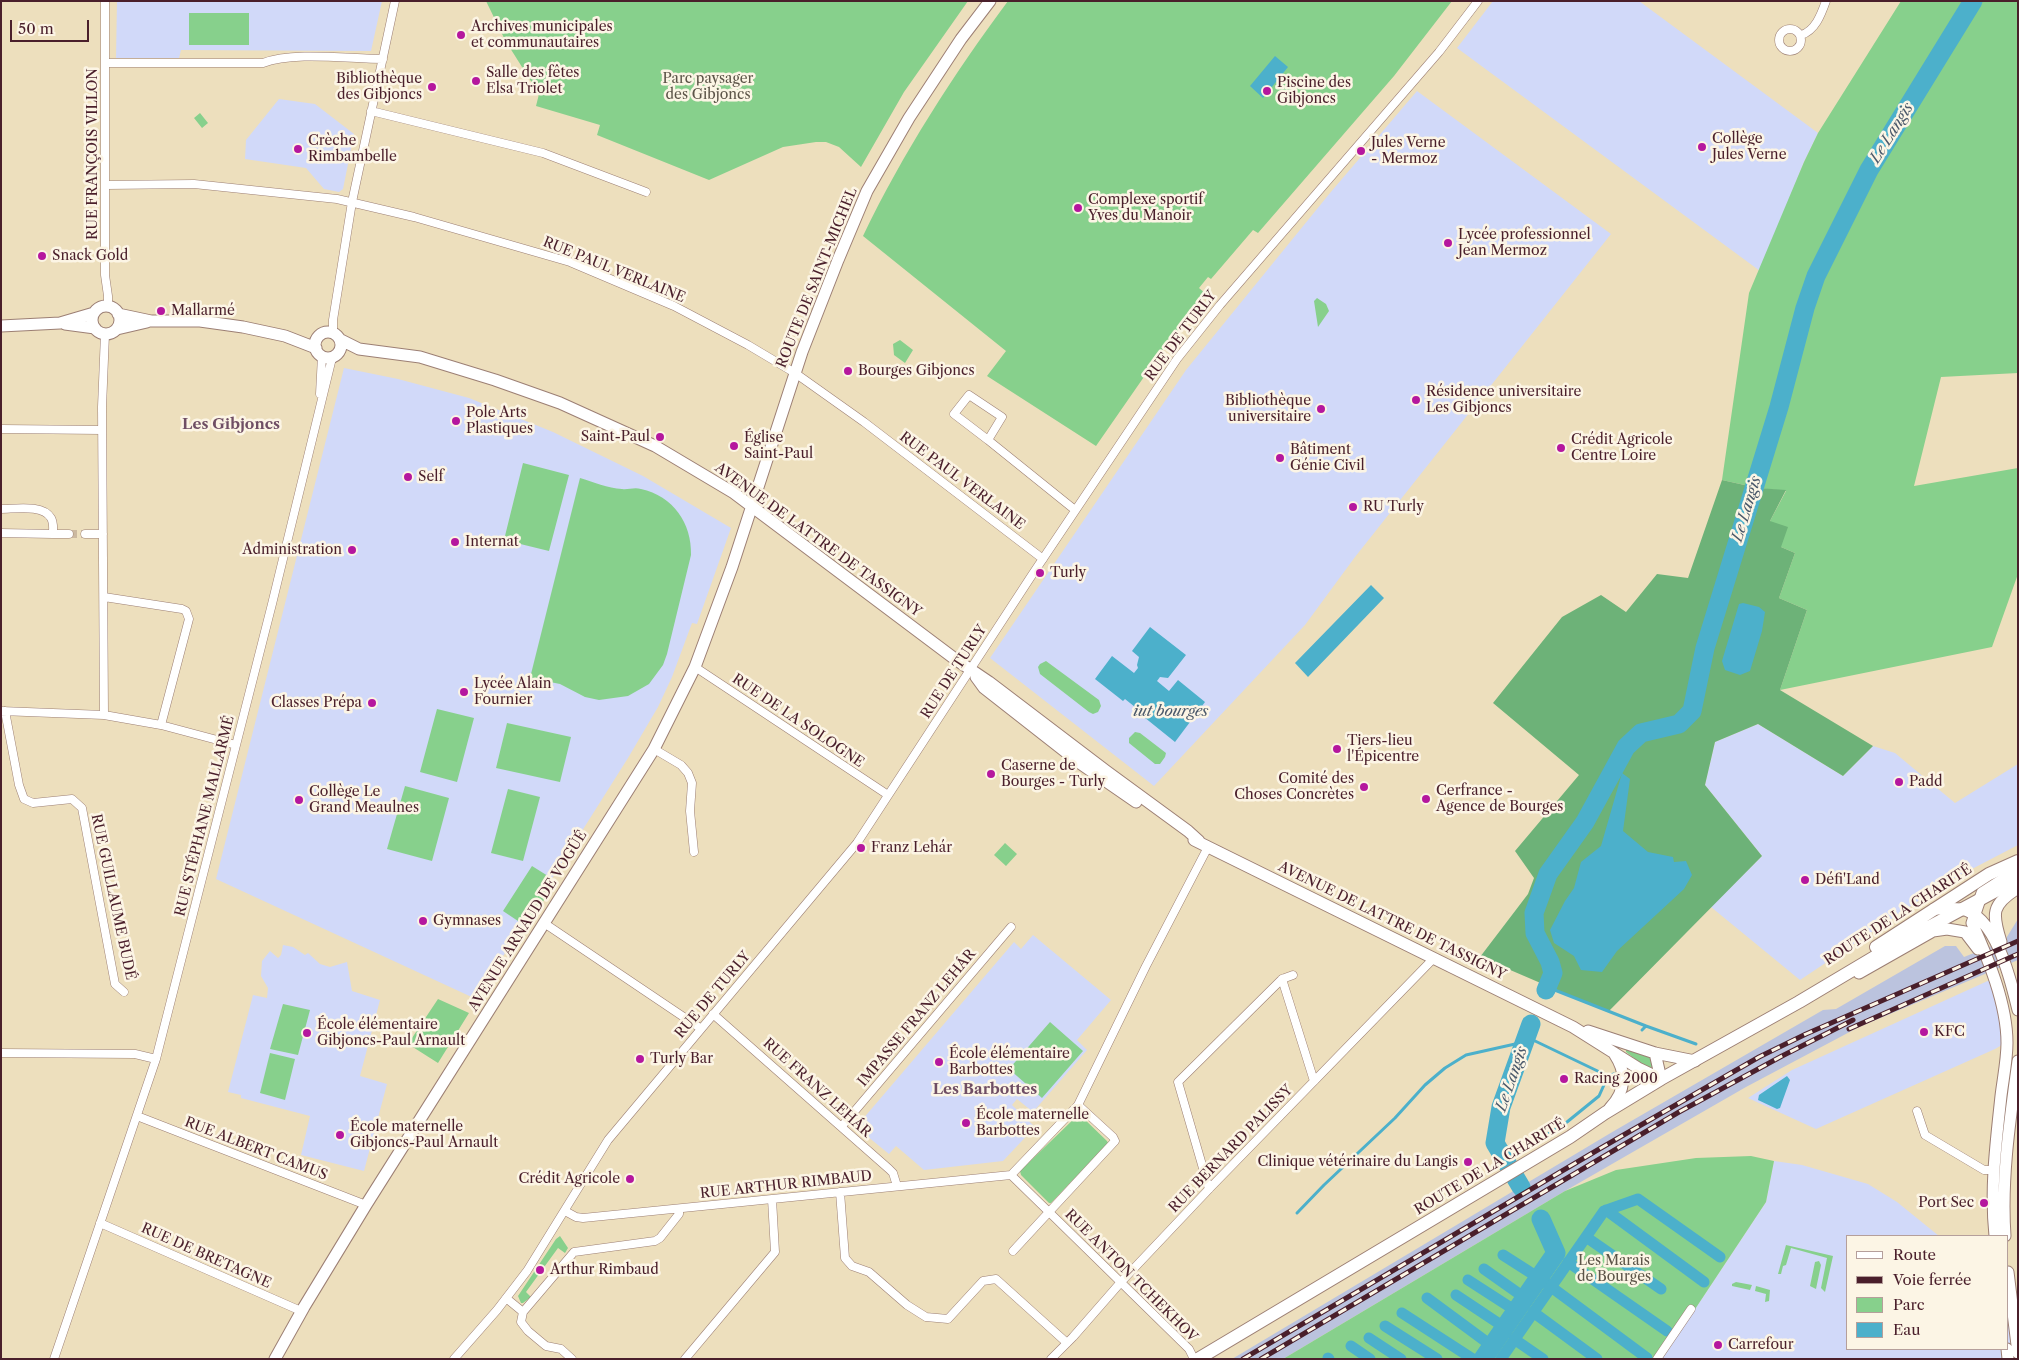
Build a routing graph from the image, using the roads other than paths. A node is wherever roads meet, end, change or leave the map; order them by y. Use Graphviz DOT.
graph roads {
  1 [pos="105,1"];
  2 [pos="396,1"];
  3 [pos="990,1"];
  4 [pos="1478,1"];
  5 [pos="1826,1"];
  6 [pos="1801,35"];
  7 [pos="383,59"];
  8 [pos="105,64"];
  9 [pos="371,110"];
  10 [pos="106,185"];
  11 [pos="646,192"];
  12 [pos="352,202"];
  13 [pos="108,307"];
  14 [pos="94,313"];
  15 [pos="118,314"];
  16 [pos="151,321"];
  17 [pos="60,323"];
  18 [pos="1,326"];
  19 [pos="117,329"];
  20 [pos="100,331"];
  21 [pos="331,335"];
  22 [pos="285,336"];
  23 [pos="359,348"];
  24 [pos="327,353"];
  25 [pos="794,373"];
  26 [pos="1,429"];
  27 [pos="102,430"];
  28 [pos="988,440"];
  29 [pos="751,506"];
  30 [pos="1,509"];
  31 [pos="1075,510"];
  32 [pos="1,533"];
  33 [pos="52,534"];
  34 [pos="69,534"];
  35 [pos="85,534"];
  36 [pos="103,534"];
  37 [pos="1043,559"];
  38 [pos="104,597"];
  39 [pos="694,667"];
  40 [pos="970,670"];
  41 [pos="3,711"];
  42 [pos="104,714"];
  43 [pos="161,725"];
  44 [pos="236,745"];
  45 [pos="654,750"];
  46 [pos="888,795"];
  47 [pos="1204,844"];
  48 [pos="694,852"];
  49 [pos="2018,861"];
  50 [pos="2018,870"];
  51 [pos="2018,879"];
  52 [pos="2018,888"];
  53 [pos="1980,900"];
  54 [pos="1934,909"];
  55 [pos="1963,909"];
  56 [pos="1974,916"];
  57 [pos="544,923"];
  58 [pos="1011,927"];
  59 [pos="1432,959"];
  60 [pos="1293,975"];
  61 [pos="1282,979"];
  62 [pos="124,992"];
  63 [pos="2000,998"];
  64 [pos="1799,1002"];
  65 [pos="2018,1009"];
  66 [pos="713,1014"];
  67 [pos="1573,1027"];
  68 [pos="700,1028"];
  69 [pos="1613,1051"];
  70 [pos="1655,1052"];
  71 [pos="1,1053"];
  72 [pos="156,1059"];
  73 [pos="1695,1061"];
  74 [pos="2018,1061"];
  75 [pos="1661,1079"];
  76 [pos="1314,1081"];
  77 [pos="1078,1106"];
  78 [pos="1918,1111"];
  79 [pos="1605,1113"];
  80 [pos="137,1116"];
  81 [pos="842,1126"];
  82 [pos="1992,1170"];
  83 [pos="1011,1175"];
  84 [pos="897,1186"];
  85 [pos="1209,1189"];
  86 [pos="840,1192"];
  87 [pos="772,1199"];
  88 [pos="366,1205"];
  89 [pos="679,1210"];
  90 [pos="565,1211"];
  91 [pos="1049,1212"];
  92 [pos="100,1223"];
  93 [pos="1994,1235"];
  94 [pos="2005,1235"];
  95 [pos="1013,1251"];
  96 [pos="2009,1280"];
  97 [pos="1121,1282"];
  98 [pos="506,1298"];
  99 [pos="1690,1309"];
  100 [pos="301,1311"];
  101 [pos="522,1312"];
  102 [pos="1067,1343"];
  103 [pos="2018,1353"];
  104 [pos="54,1359"];
  105 [pos="275,1359"];
  106 [pos="454,1359"];
  107 [pos="572,1359"];
  108 [pos="686,1359"];
  109 [pos="1051,1359"];
  110 [pos="1194,1359"];
  111 [pos="1198,1359"];
  112 [pos="1657,1359"];
  1 -- 8 [label="street, RUE FRANÇOIS VILLON"];
  2 -- 7 [label="street"];
  3 -- 25 [label="main road, ROUTE DE SAINT-MICHEL"];
  4 -- 31 [label="street, RUE DE TURLY"];
  5 -- 6 [label="street"];
  7 -- 8 [label="street"];
  7 -- 9 [label="street"];
  8 -- 10 [label="street, RUE FRANÇOIS VILLON"];
  9 -- 11 [label="street"];
  9 -- 12 [label="street"];
  10 -- 12 [label="street, RUE PAUL VERLAINE"];
  10 -- 13 [label="street, RUE FRANÇOIS VILLON"];
  12 -- 21 [label="street"];
  12 -- 25 [label="street, RUE PAUL VERLAINE"];
  13 -- 14 [label="main road"];
  13 -- 15 [label="main road"];
  14 -- 17 [label="main road"];
  14 -- 20 [label="main road"];
  15 -- 16 [label="main road, AVENUE DE LATTRE DE TASSIGNY"];
  15 -- 19 [label="main road"];
  16 -- 19 [label="main road, AVENUE DE LATTRE DE TASSIGNY"];
  16 -- 22 [label="main road, AVENUE DE LATTRE DE TASSIGNY"];
  17 -- 18 [label="main road"];
  17 -- 20 [label="main road"];
  19 -- 20 [label="main road"];
  20 -- 27 [label="street"];
  21 -- 22 [label="main road, AVENUE DE LATTRE DE TASSIGNY"];
  21 -- 23 [label="main road, AVENUE DE LATTRE DE TASSIGNY"];
  21 -- 24 [label="main road"];
  21 -- 24 [label="main road"];
  22 -- 24 [label="main road, AVENUE DE LATTRE DE TASSIGNY"];
  23 -- 24 [label="main road, AVENUE DE LATTRE DE TASSIGNY"];
  23 -- 29 [label="main road, AVENUE DE LATTRE DE TASSIGNY"];
  24 -- 44 [label="street, RUE STÉPHANE MALLARMÉ"];
  25 -- 29 [label="main road, ROUTE DE SAINT-MICHEL"];
  25 -- 37 [label="street, RUE PAUL VERLAINE"];
  26 -- 27 [label="street"];
  27 -- 36 [label="street"];
  28 -- 28 [label="street"];
  28 -- 31 [label="street"];
  29 -- 39 [label="main road, AVENUE ARNAUD DE VOGÜÉ"];
  29 -- 40 [label="main road, AVENUE DE LATTRE DE TASSIGNY"];
  30 -- 33 [label="street"];
  31 -- 37 [label="street, RUE DE TURLY"];
  32 -- 33 [label="street"];
  33 -- 34 [label="street"];
  35 -- 36 [label="street"];
  36 -- 38 [label="street"];
  37 -- 40 [label="street, RUE DE TURLY"];
  38 -- 42 [label="street"];
  38 -- 43 [label="street"];
  39 -- 45 [label="main road, AVENUE ARNAUD DE VOGÜÉ"];
  39 -- 46 [label="street, RUE DE LA SOLOGNE"];
  40 -- 46 [label="street, RUE DE TURLY"];
  40 -- 47 [label="main road, AVENUE DE LATTRE DE TASSIGNY"];
  41 -- 42 [label="street"];
  41 -- 62 [label="street, RUE GUILLAUME BUDÉ"];
  42 -- 43 [label="street"];
  43 -- 44 [label="street"];
  44 -- 72 [label="street, RUE STÉPHANE MALLARMÉ"];
  45 -- 48 [label="street"];
  45 -- 57 [label="main road, AVENUE ARNAUD DE VOGÜÉ"];
  46 -- 66 [label="street, RUE DE TURLY"];
  47 -- 59 [label="main road, AVENUE DE LATTRE DE TASSIGNY"];
  47 -- 77 [label="street"];
  49 -- 54 [label="main road, ROUTE DE LA CHARITÉ"];
  50 -- 53 [label="main road"];
  51 -- 53 [label="main road, ROUTE DE LA CHARITÉ"];
  52 -- 65 [label="main road"];
  53 -- 55 [label="main road, ROUTE DE LA CHARITÉ"];
  53 -- 56 [label="main road"];
  54 -- 55 [label="main road"];
  54 -- 64 [label="main road, ROUTE DE LA CHARITÉ"];
  55 -- 56 [label="main road"];
  55 -- 64 [label="main road, ROUTE DE LA CHARITÉ"];
  56 -- 63 [label="main road"];
  56 -- 65 [label="main road"];
  57 -- 68 [label="street"];
  57 -- 88 [label="main road, AVENUE ARNAUD DE VOGÜÉ"];
  58 -- 81 [label="street, IMPASSE FRANZ LEHÁR"];
  59 -- 67 [label="main road, AVENUE DE LATTRE DE TASSIGNY"];
  59 -- 76 [label="street, RUE BERNARD PALISSY"];
  60 -- 61 [label="street"];
  61 -- 76 [label="street"];
  61 -- 85 [label="street"];
  63 -- 64 [label="main road"];
  63 -- 82 [label="main road"];
  64 -- 73 [label="main road, ROUTE DE LA CHARITÉ"];
  66 -- 68 [label="street, RUE DE TURLY"];
  66 -- 81 [label="street, RUE FRANZ LEHÁR"];
  67 -- 69 [label="main road, AVENUE DE LATTRE DE TASSIGNY"];
  67 -- 70 [label="main road, AVENUE DE LATTRE DE TASSIGNY"];
  68 -- 90 [label="street, RUE DE TURLY"];
  69 -- 75 [label="main road, AVENUE DE LATTRE DE TASSIGNY"];
  69 -- 79 [label="main road"];
  70 -- 73 [label="main road, AVENUE DE LATTRE DE TASSIGNY"];
  70 -- 75 [label="main road"];
  71 -- 72 [label="street"];
  72 -- 80 [label="street, RUE STÉPHANE MALLARMÉ"];
  73 -- 75 [label="main road, ROUTE DE LA CHARITÉ"];
  74 -- 94 [label="main road"];
  75 -- 79 [label="main road, ROUTE DE LA CHARITÉ"];
  76 -- 85 [label="street, RUE BERNARD PALISSY"];
  77 -- 83 [label="street"];
  77 -- 91 [label="street"];
  78 -- 82 [label="street"];
  79 -- 111 [label="main road, ROUTE DE LA CHARITÉ"];
  80 -- 88 [label="street, RUE ALBERT CAMUS"];
  80 -- 92 [label="street, RUE STÉPHANE MALLARMÉ"];
  81 -- 84 [label="street, RUE FRANZ LEHÁR"];
  82 -- 93 [label="main road"];
  83 -- 84 [label="street, RUE ARTHUR RIMBAUD"];
  83 -- 91 [label="street, RUE ANTON TCHEKHOV"];
  84 -- 86 [label="street, RUE ARTHUR RIMBAUD"];
  85 -- 97 [label="street, RUE BERNARD PALISSY"];
  86 -- 87 [label="street, RUE ARTHUR RIMBAUD"];
  86 -- 102 [label="street"];
  87 -- 89 [label="street, RUE ARTHUR RIMBAUD"];
  87 -- 108 [label="street"];
  88 -- 100 [label="main road, AVENUE ARNAUD DE VOGÜÉ"];
  89 -- 90 [label="street, RUE ARTHUR RIMBAUD"];
  89 -- 101 [label="street"];
  90 -- 98 [label="street, RUE DE TURLY"];
  91 -- 95 [label="street"];
  91 -- 97 [label="street, RUE ANTON TCHEKHOV"];
  92 -- 100 [label="street, RUE DE BRETAGNE"];
  92 -- 104 [label="street, RUE STÉPHANE MALLARMÉ"];
  96 -- 103 [label="main road"];
  97 -- 102 [label="street, RUE BERNARD PALISSY"];
  97 -- 110 [label="street, RUE ANTON TCHEKHOV"];
  98 -- 101 [label="street"];
  98 -- 106 [label="street, RUE DE TURLY"];
  99 -- 112 [label="street"];
  100 -- 105 [label="main road, AVENUE ARNAUD DE VOGÜÉ"];
  101 -- 107 [label="street"];
  102 -- 109 [label="street, RUE BERNARD PALISSY"];
}
